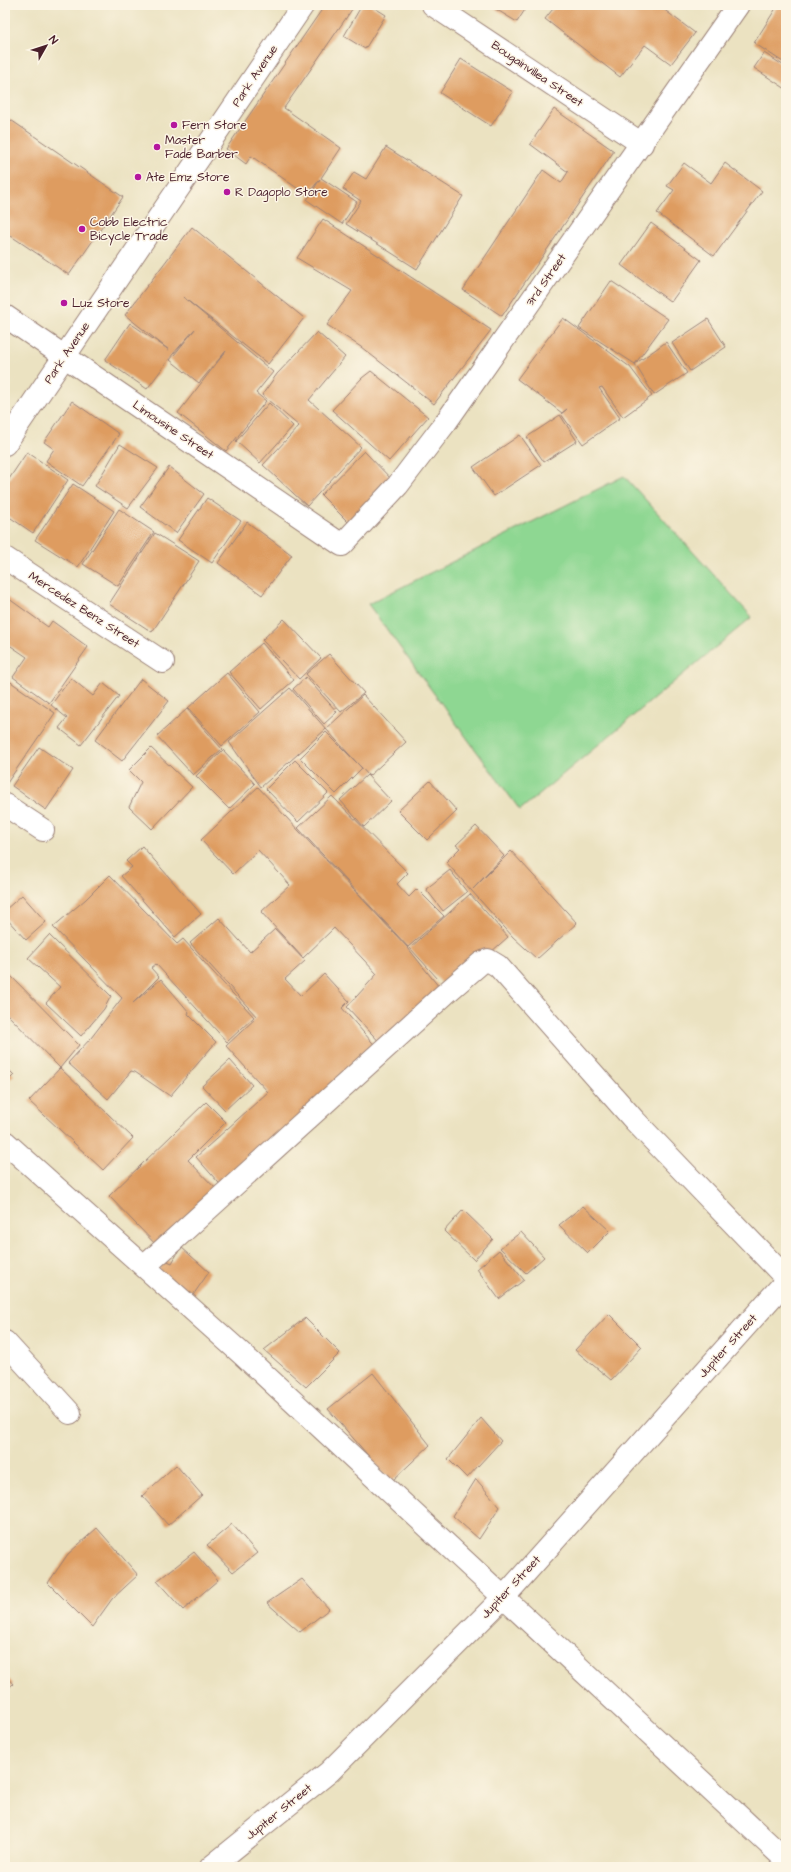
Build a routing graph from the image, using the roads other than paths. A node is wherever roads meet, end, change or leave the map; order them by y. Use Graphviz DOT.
graph roads {
  1 [pos="304,5"];
  2 [pos="433,5"];
  3 [pos="738,5"];
  4 [pos="642,144"];
  5 [pos="5,316"];
  6 [pos="64,356"];
  7 [pos="5,444"];
  8 [pos="342,545"];
  9 [pos="5,558"];
  10 [pos="163,662"];
  11 [pos="5,805"];
  12 [pos="43,830"];
  13 [pos="5,1142"];
  14 [pos="145,1266"];
  15 [pos="786,1278"];
  16 [pos="786,1281"];
  17 [pos="5,1342"];
  18 [pos="70,1413"];
  19 [pos="503,1598"];
  20 [pos="786,1860"];
  21 [pos="211,1867"];
  1 -- 6 [label="street, Park Avenue"];
  2 -- 4 [label="street, Bougainvillea Street"];
  3 -- 4 [label="street, 3rd Street"];
  4 -- 8 [label="street, 3rd Street"];
  5 -- 6 [label="street, Limousine Street"];
  6 -- 7 [label="street, Park Avenue"];
  6 -- 8 [label="street, Limousine Street"];
  9 -- 10 [label="street, Mercedez Benz Street"];
  11 -- 12 [label="street"];
  13 -- 14 [label="street"];
  14 -- 15 [label="street"];
  14 -- 19 [label="street"];
  16 -- 19 [label="street, Jupiter Street"];
  17 -- 18 [label="street"];
  19 -- 20 [label="street"];
  19 -- 21 [label="street, Jupiter Street"];
}
